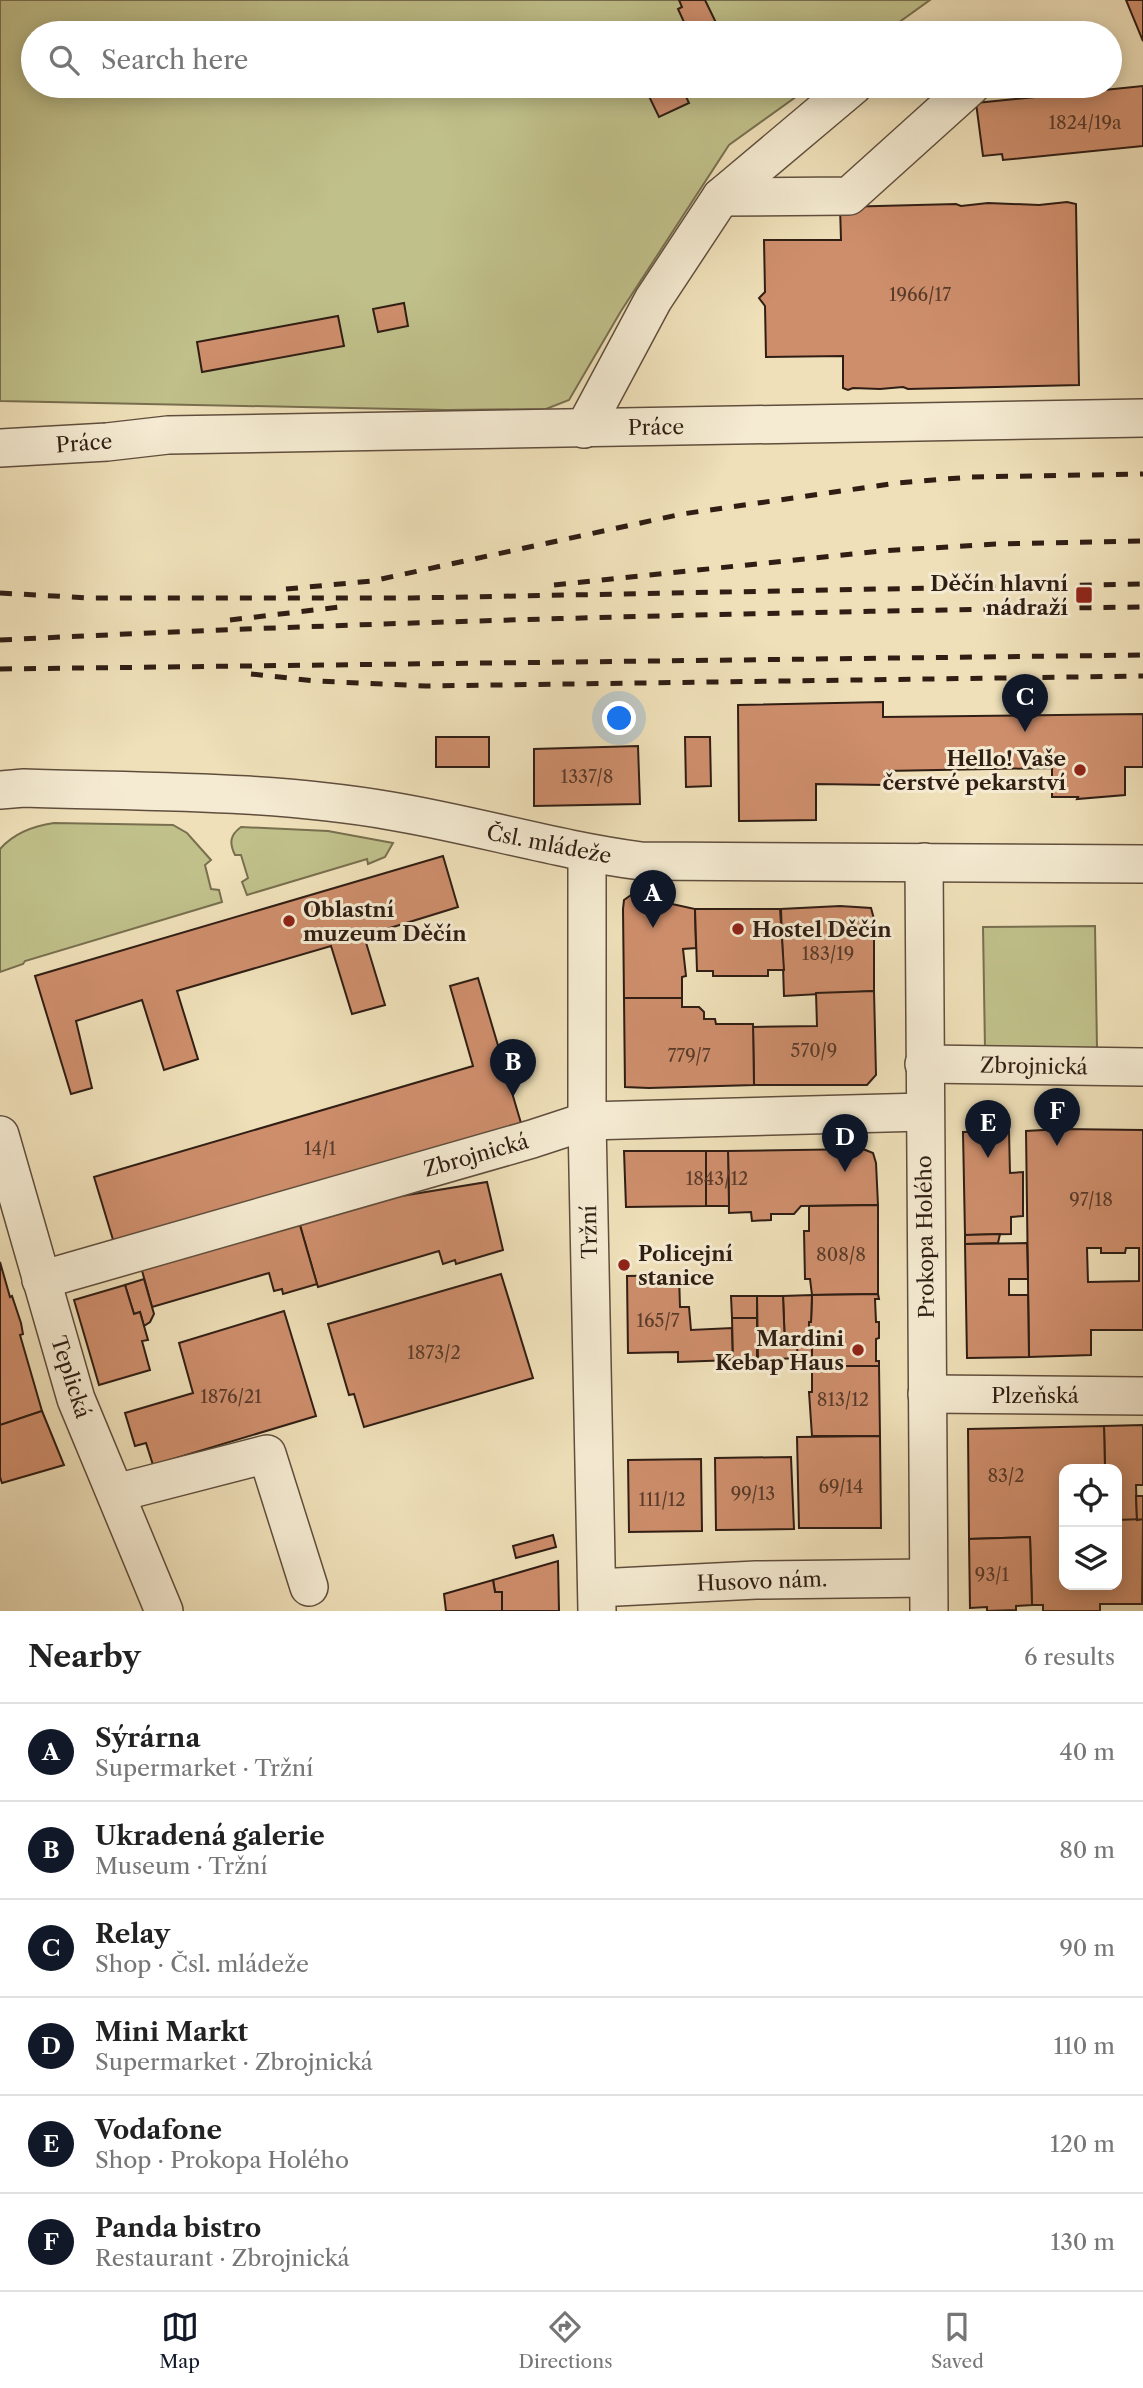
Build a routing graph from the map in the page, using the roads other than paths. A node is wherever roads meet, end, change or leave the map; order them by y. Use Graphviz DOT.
graph roads {
  1 [pos="839,98"];
  2 [pos="958,98"];
  3 [pos="721,197"];
  4 [pos="1143,418"];
  5 [pos="0,424"];
  6 [pos="584,429"];
  7 [pos="168,435"];
  8 [pos="0,448"];
  9 [pos="0,790"];
  10 [pos="587,853"];
  11 [pos="924,862"];
  12 [pos="1143,864"];
  13 [pos="924,1064"];
  14 [pos="1143,1067"];
  15 [pos="924,1112"];
  16 [pos="587,1121"];
  17 [pos="0,1135"];
  18 [pos="41,1280"];
  19 [pos="927,1394"];
  20 [pos="1143,1396"];
  21 [pos="116,1493"];
  22 [pos="309,1587"];
  23 [pos="928,1595"];
  24 [pos="597,1600"];
  25 [pos="164,1611"];
  1 -- 3 [label="street"];
  2 -- 3 [label="street"];
  3 -- 6 [label="street"];
  4 -- 6 [label="street, Práce"];
  5 -- 7 [label="street, Práce"];
  6 -- 7 [label="street, Práce"];
  7 -- 8 [label="street, Práce"];
  9 -- 10 [label="street, Čsl. mládeže"];
  10 -- 11 [label="street, Čsl. mládeže"];
  10 -- 16 [label="street, Tržní"];
  11 -- 12 [label="street, Čsl. mládeže"];
  11 -- 13 [label="street, Prokopa Holého"];
  13 -- 14 [label="street, Zbrojnická"];
  13 -- 15 [label="street, Prokopa Holého"];
  15 -- 16 [label="street, Zbrojnická"];
  15 -- 19 [label="street, Prokopa Holého"];
  16 -- 18 [label="street, Zbrojnická"];
  16 -- 24 [label="street, Tržní"];
  17 -- 18 [label="street, Teplická"];
  18 -- 21 [label="street, Teplická"];
  19 -- 20 [label="street, Plzeňská"];
  19 -- 23 [label="street, Prokopa Holého"];
  21 -- 22 [label="street"];
  21 -- 25 [label="street, Teplická"];
  23 -- 24 [label="street, Husovo nám."];
}
